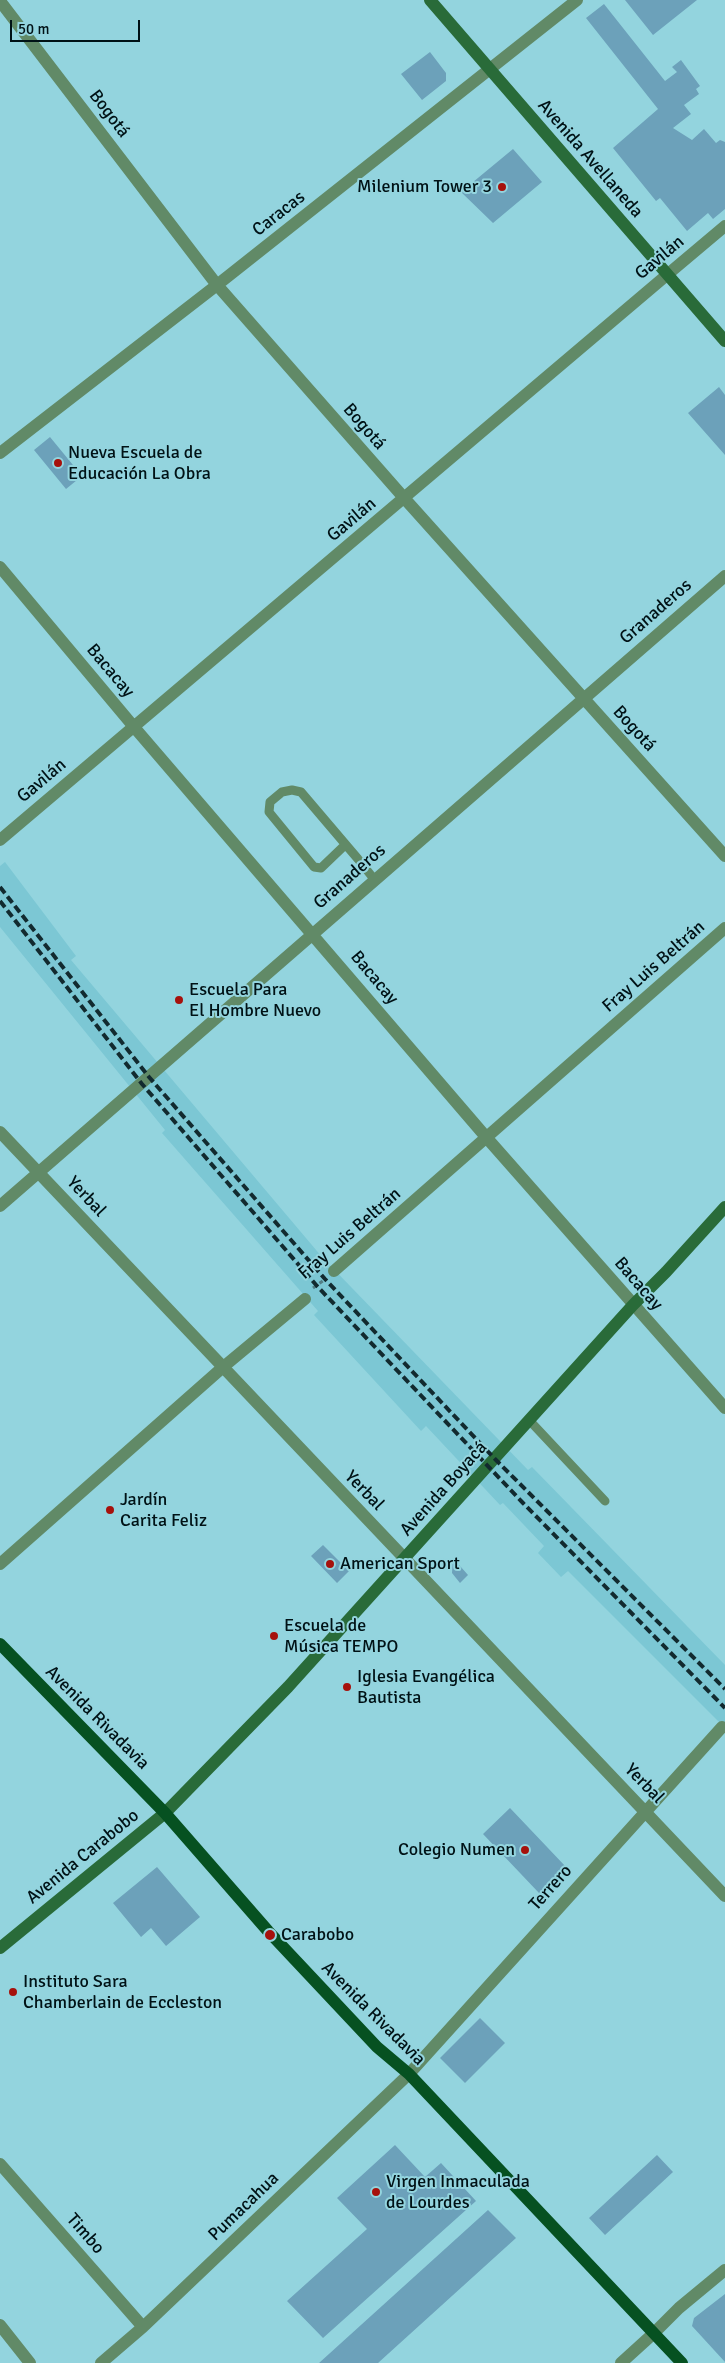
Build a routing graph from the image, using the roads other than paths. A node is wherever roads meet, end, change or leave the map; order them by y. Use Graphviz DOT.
graph roads {
  1 [pos="430,0"];
  2 [pos="577,0"];
  3 [pos="0,1"];
  4 [pos="490,69"];
  5 [pos="725,226"];
  6 [pos="668,274"];
  7 [pos="217,285"];
  8 [pos="725,341"];
  9 [pos="0,453"];
  10 [pos="405,499"];
  11 [pos="0,567"];
  12 [pos="725,576"];
  13 [pos="583,698"];
  14 [pos="134,727"];
  15 [pos="0,840"];
  16 [pos="345,845"];
  17 [pos="725,856"];
  18 [pos="374,879"];
  19 [pos="725,928"];
  20 [pos="312,933"];
  21 [pos="0,1132"];
  22 [pos="486,1137"];
  23 [pos="39,1172"];
  24 [pos="0,1206"];
  25 [pos="725,1207"];
  26 [pos="334,1271"];
  27 [pos="305,1299"];
  28 [pos="633,1304"];
  29 [pos="222,1368"];
  30 [pos="725,1408"];
  31 [pos="529,1420"];
  32 [pos="605,1501"];
  33 [pos="405,1558"];
  34 [pos="0,1564"];
  35 [pos="0,1644"];
  36 [pos="722,1727"];
  37 [pos="645,1810"];
  38 [pos="164,1813"];
  39 [pos="725,1896"];
  40 [pos="0,1948"];
  41 [pos="409,2074"];
  42 [pos="0,2164"];
  43 [pos="725,2270"];
  44 [pos="0,2325"];
  45 [pos="143,2327"];
  46 [pos="654,2333"];
  47 [pos="30,2363"];
  48 [pos="101,2363"];
  49 [pos="622,2363"];
  50 [pos="682,2363"];
  1 -- 4 [label="main road, Avenida Avellaneda"];
  2 -- 4 [label="street, Caracas"];
  3 -- 7 [label="street, Bogotá"];
  4 -- 6 [label="main road, Avenida Avellaneda"];
  4 -- 7 [label="street, Caracas"];
  5 -- 6 [label="street, Gavilán"];
  6 -- 8 [label="main road, Avenida Avellaneda"];
  6 -- 10 [label="street, Gavilán"];
  7 -- 9 [label="street, Caracas"];
  7 -- 10 [label="street, Bogotá"];
  10 -- 13 [label="street, Bogotá"];
  10 -- 14 [label="street, Gavilán"];
  11 -- 14 [label="street, Bacacay"];
  12 -- 13 [label="street, Granaderos"];
  13 -- 17 [label="street, Bogotá"];
  13 -- 18 [label="street, Granaderos"];
  14 -- 15 [label="street, Gavilán"];
  14 -- 20 [label="street, Bacacay"];
  16 -- 16 [label="lane"];
  16 -- 18 [label="lane"];
  18 -- 20 [label="street, Granaderos"];
  19 -- 22 [label="street, Fray Luis Beltrán"];
  20 -- 22 [label="street, Bacacay"];
  20 -- 23 [label="street, Granaderos"];
  21 -- 23 [label="street, Yerbal"];
  22 -- 26 [label="street, Fray Luis Beltrán"];
  22 -- 28 [label="street, Bacacay"];
  23 -- 24 [label="street, Granaderos"];
  23 -- 29 [label="street, Yerbal"];
  25 -- 28 [label="main road, Avenida Boyacá"];
  27 -- 29 [label="street, Fray Luis Beltrán"];
  28 -- 30 [label="street, Bacacay"];
  28 -- 31 [label="main road, Avenida Boyacá"];
  29 -- 33 [label="street, Yerbal"];
  29 -- 34 [label="street, Fray Luis Beltrán"];
  31 -- 32 [label="lane"];
  31 -- 33 [label="main road, Avenida Boyacá"];
  33 -- 37 [label="street, Yerbal"];
  33 -- 38 [label="main road, Avenida Boyacá"];
  35 -- 38 [label="main road, Avenida Rivadavia"];
  36 -- 37 [label="street, Terrero"];
  37 -- 39 [label="street, Yerbal"];
  37 -- 41 [label="street, Terrero"];
  38 -- 40 [label="main road, Avenida Carabobo"];
  38 -- 41 [label="main road, Avenida Rivadavia"];
  41 -- 45 [label="street, Pumacahua"];
  41 -- 46 [label="main road, Avenida Rivadavia"];
  42 -- 45 [label="street, Timbo"];
  43 -- 46 [label="street"];
  44 -- 47 [label="street"];
  45 -- 48 [label="street, Pumacahua"];
  46 -- 49 [label="street"];
  46 -- 50 [label="main road, Avenida Rivadavia"];
}
